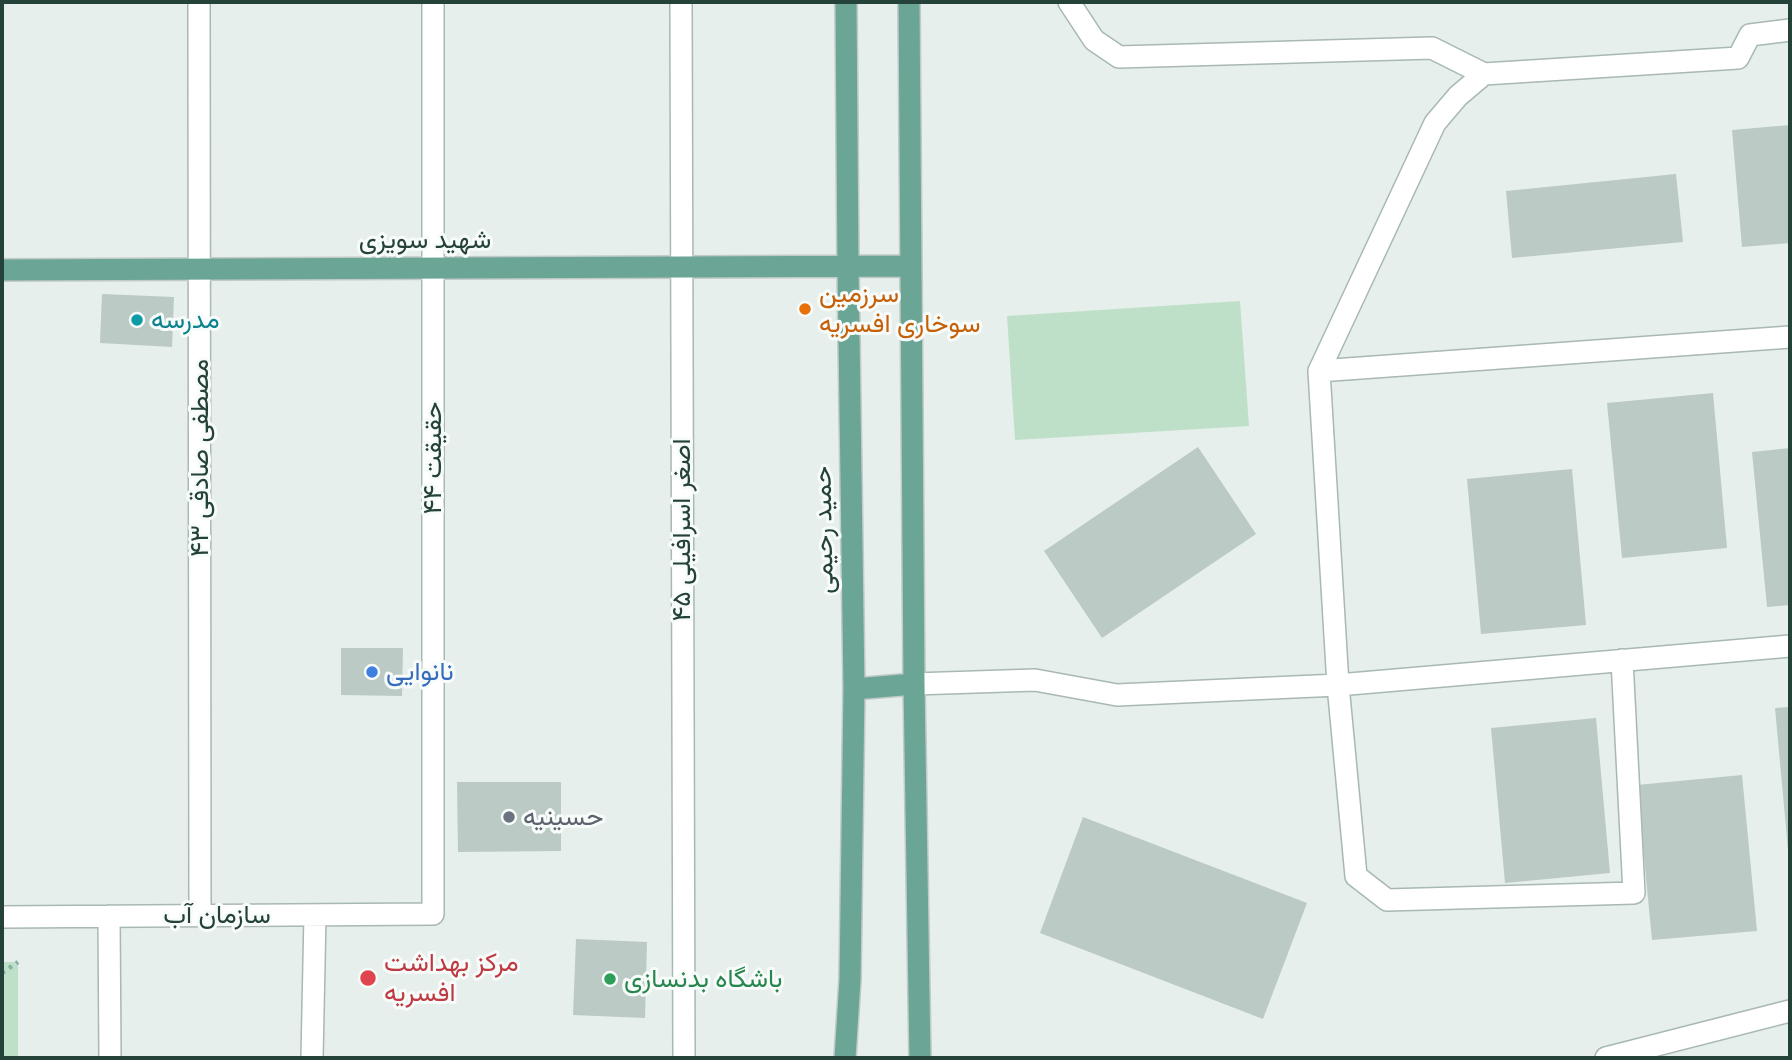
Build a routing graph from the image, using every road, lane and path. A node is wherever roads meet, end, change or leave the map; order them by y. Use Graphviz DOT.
graph roads {
  1 [pos="199,2"];
  2 [pos="433,2"];
  3 [pos="681,2"];
  4 [pos="846,2"];
  5 [pos="909,2"];
  6 [pos="1069,2"];
  7 [pos="1790,30"];
  8 [pos="1484,74"];
  9 [pos="910,266"];
  10 [pos="681,267"];
  11 [pos="848,267"];
  12 [pos="433,268"];
  13 [pos="200,269"];
  14 [pos="2,270"];
  15 [pos="1790,337"];
  16 [pos="1319,371"];
  17 [pos="1790,646"];
  18 [pos="1622,660"];
  19 [pos="914,684"];
  20 [pos="1338,685"];
  21 [pos="854,689"];
  22 [pos="433,914"];
  23 [pos="200,915"];
  24 [pos="315,915"];
  25 [pos="2,916"];
  26 [pos="109,916"];
  27 [pos="18,962"];
  28 [pos="2,973"];
  29 [pos="1790,1011"];
  30 [pos="110,1058"];
  31 [pos="312,1058"];
  32 [pos="684,1058"];
  33 [pos="845,1058"];
  34 [pos="920,1058"];
  35 [pos="1606,1058"];
  1 -- 13 [label="street, مصطفی صادقی ۴۳"];
  2 -- 12 [label="street, حقیقت ۴۴"];
  3 -- 10 [label="street, اصغر اسرافیلی ۴۵"];
  4 -- 11 [label="main road, حمید رحیمی"];
  5 -- 9 [label="main road"];
  6 -- 8 [label="street"];
  7 -- 8 [label="street"];
  8 -- 16 [label="street"];
  9 -- 11 [label="main road, شهید سویزی"];
  9 -- 19 [label="main road"];
  10 -- 11 [label="main road, شهید سویزی"];
  10 -- 12 [label="main road, شهید سویزی"];
  10 -- 32 [label="street, اصغر اسرافیلی ۴۵"];
  11 -- 21 [label="main road, حمید رحیمی"];
  12 -- 13 [label="main road, شهید سویزی"];
  12 -- 22 [label="street, حقیقت ۴۴"];
  13 -- 14 [label="main road, شهید سویزی"];
  13 -- 23 [label="street, مصطفی صادقی ۴۳"];
  15 -- 16 [label="street"];
  16 -- 20 [label="street"];
  17 -- 18 [label="street"];
  18 -- 20 [label="street"];
  18 -- 20 [label="street"];
  19 -- 20 [label="street"];
  19 -- 21 [label="main road"];
  19 -- 34 [label="main road"];
  21 -- 33 [label="main road, حمید رحیمی"];
  22 -- 24 [label="street, سازمان آب"];
  23 -- 24 [label="street, سازمان آب"];
  23 -- 26 [label="street, سازمان آب"];
  24 -- 31 [label="street"];
  25 -- 26 [label="street, سازمان آب"];
  26 -- 30 [label="street"];
  27 -- 28 [label="path"];
  29 -- 35 [label="street"];
}
